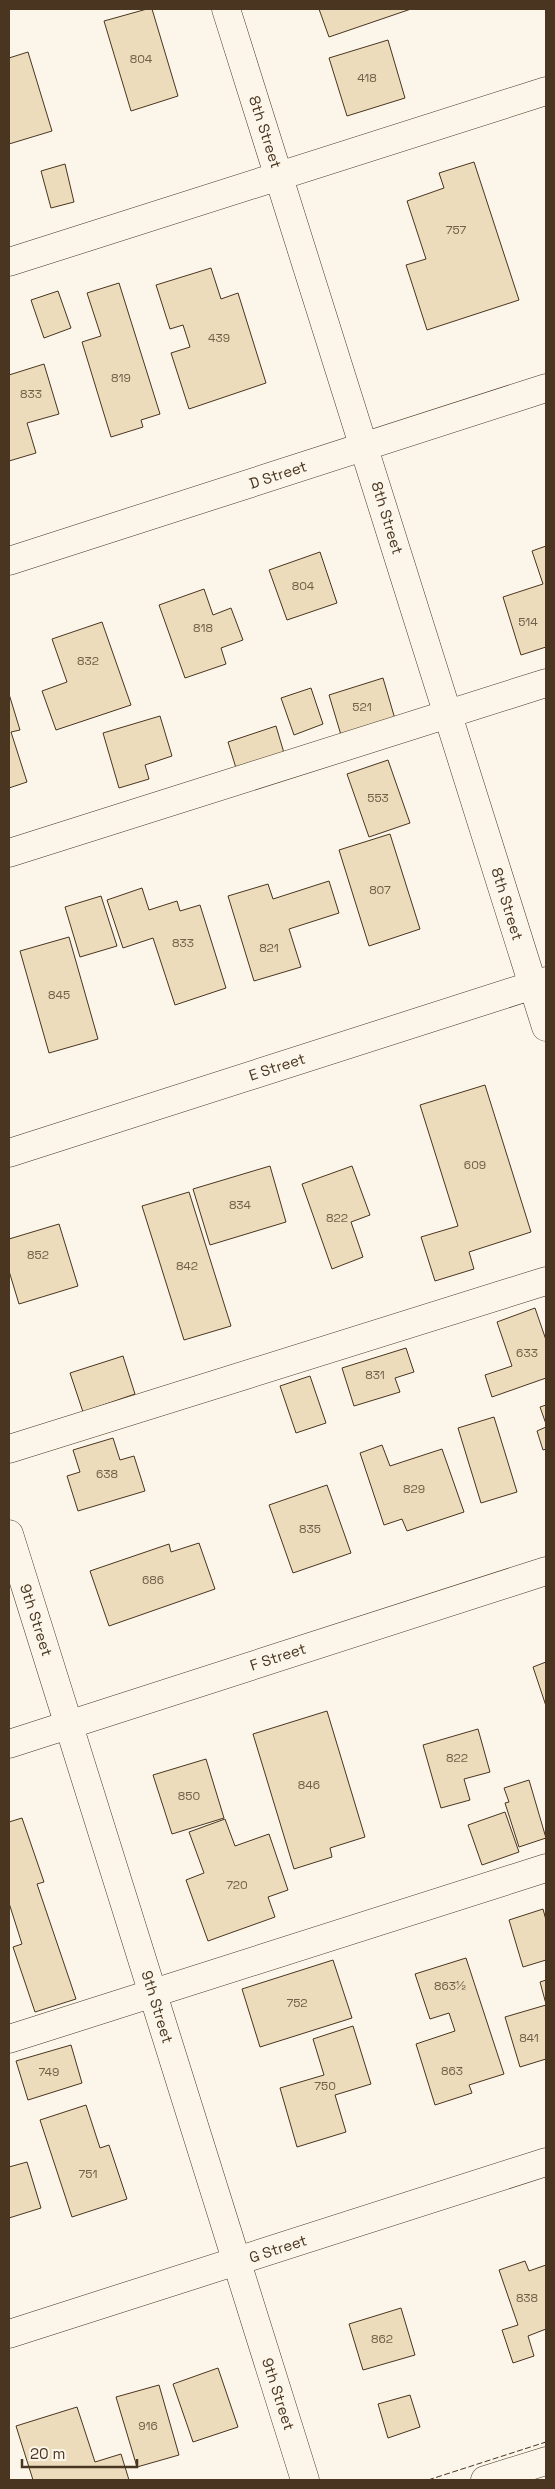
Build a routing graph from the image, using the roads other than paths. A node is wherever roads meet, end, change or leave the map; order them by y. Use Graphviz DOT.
graph roads {
  1 [pos="226,9"];
  2 [pos="546,91"];
  3 [pos="279,177"];
  4 [pos="9,262"];
  5 [pos="546,388"];
  6 [pos="364,447"];
  7 [pos="9,561"];
  8 [pos="546,683"];
  9 [pos="448,715"];
  10 [pos="9,853"];
  11 [pos="539,983"];
  12 [pos="546,1028"];
  13 [pos="9,1153"];
  14 [pos="546,1280"];
  15 [pos="9,1449"];
  16 [pos="9,1534"];
  17 [pos="546,1571"];
  18 [pos="69,1725"];
  19 [pos="9,1744"];
  20 [pos="546,1868"];
  21 [pos="153,1993"];
  22 [pos="9,2039"];
  23 [pos="546,2162"];
  24 [pos="236,2262"];
  25 [pos="9,2334"];
  26 [pos="546,2461"];
  27 [pos="305,2480"];
  28 [pos="485,2480"];
  1 -- 3 [label="street, 8th Street"];
  2 -- 3 [label="street"];
  3 -- 4 [label="street"];
  3 -- 6 [label="street, 8th Street"];
  5 -- 6 [label="street, D Street"];
  6 -- 7 [label="street, D Street"];
  6 -- 9 [label="street, 8th Street"];
  8 -- 9 [label="street"];
  9 -- 10 [label="street"];
  9 -- 11 [label="street, 8th Street"];
  11 -- 12 [label="street, 8th Street"];
  11 -- 13 [label="street, E Street"];
  14 -- 15 [label="street"];
  16 -- 18 [label="street, 9th Street"];
  17 -- 18 [label="street, F Street"];
  18 -- 19 [label="street, F Street"];
  18 -- 21 [label="street, 9th Street"];
  20 -- 21 [label="street"];
  21 -- 22 [label="street"];
  21 -- 24 [label="street, 9th Street"];
  23 -- 24 [label="street, G Street"];
  24 -- 25 [label="street, G Street"];
  24 -- 27 [label="street, 9th Street"];
  26 -- 28 [label="street"];
}
